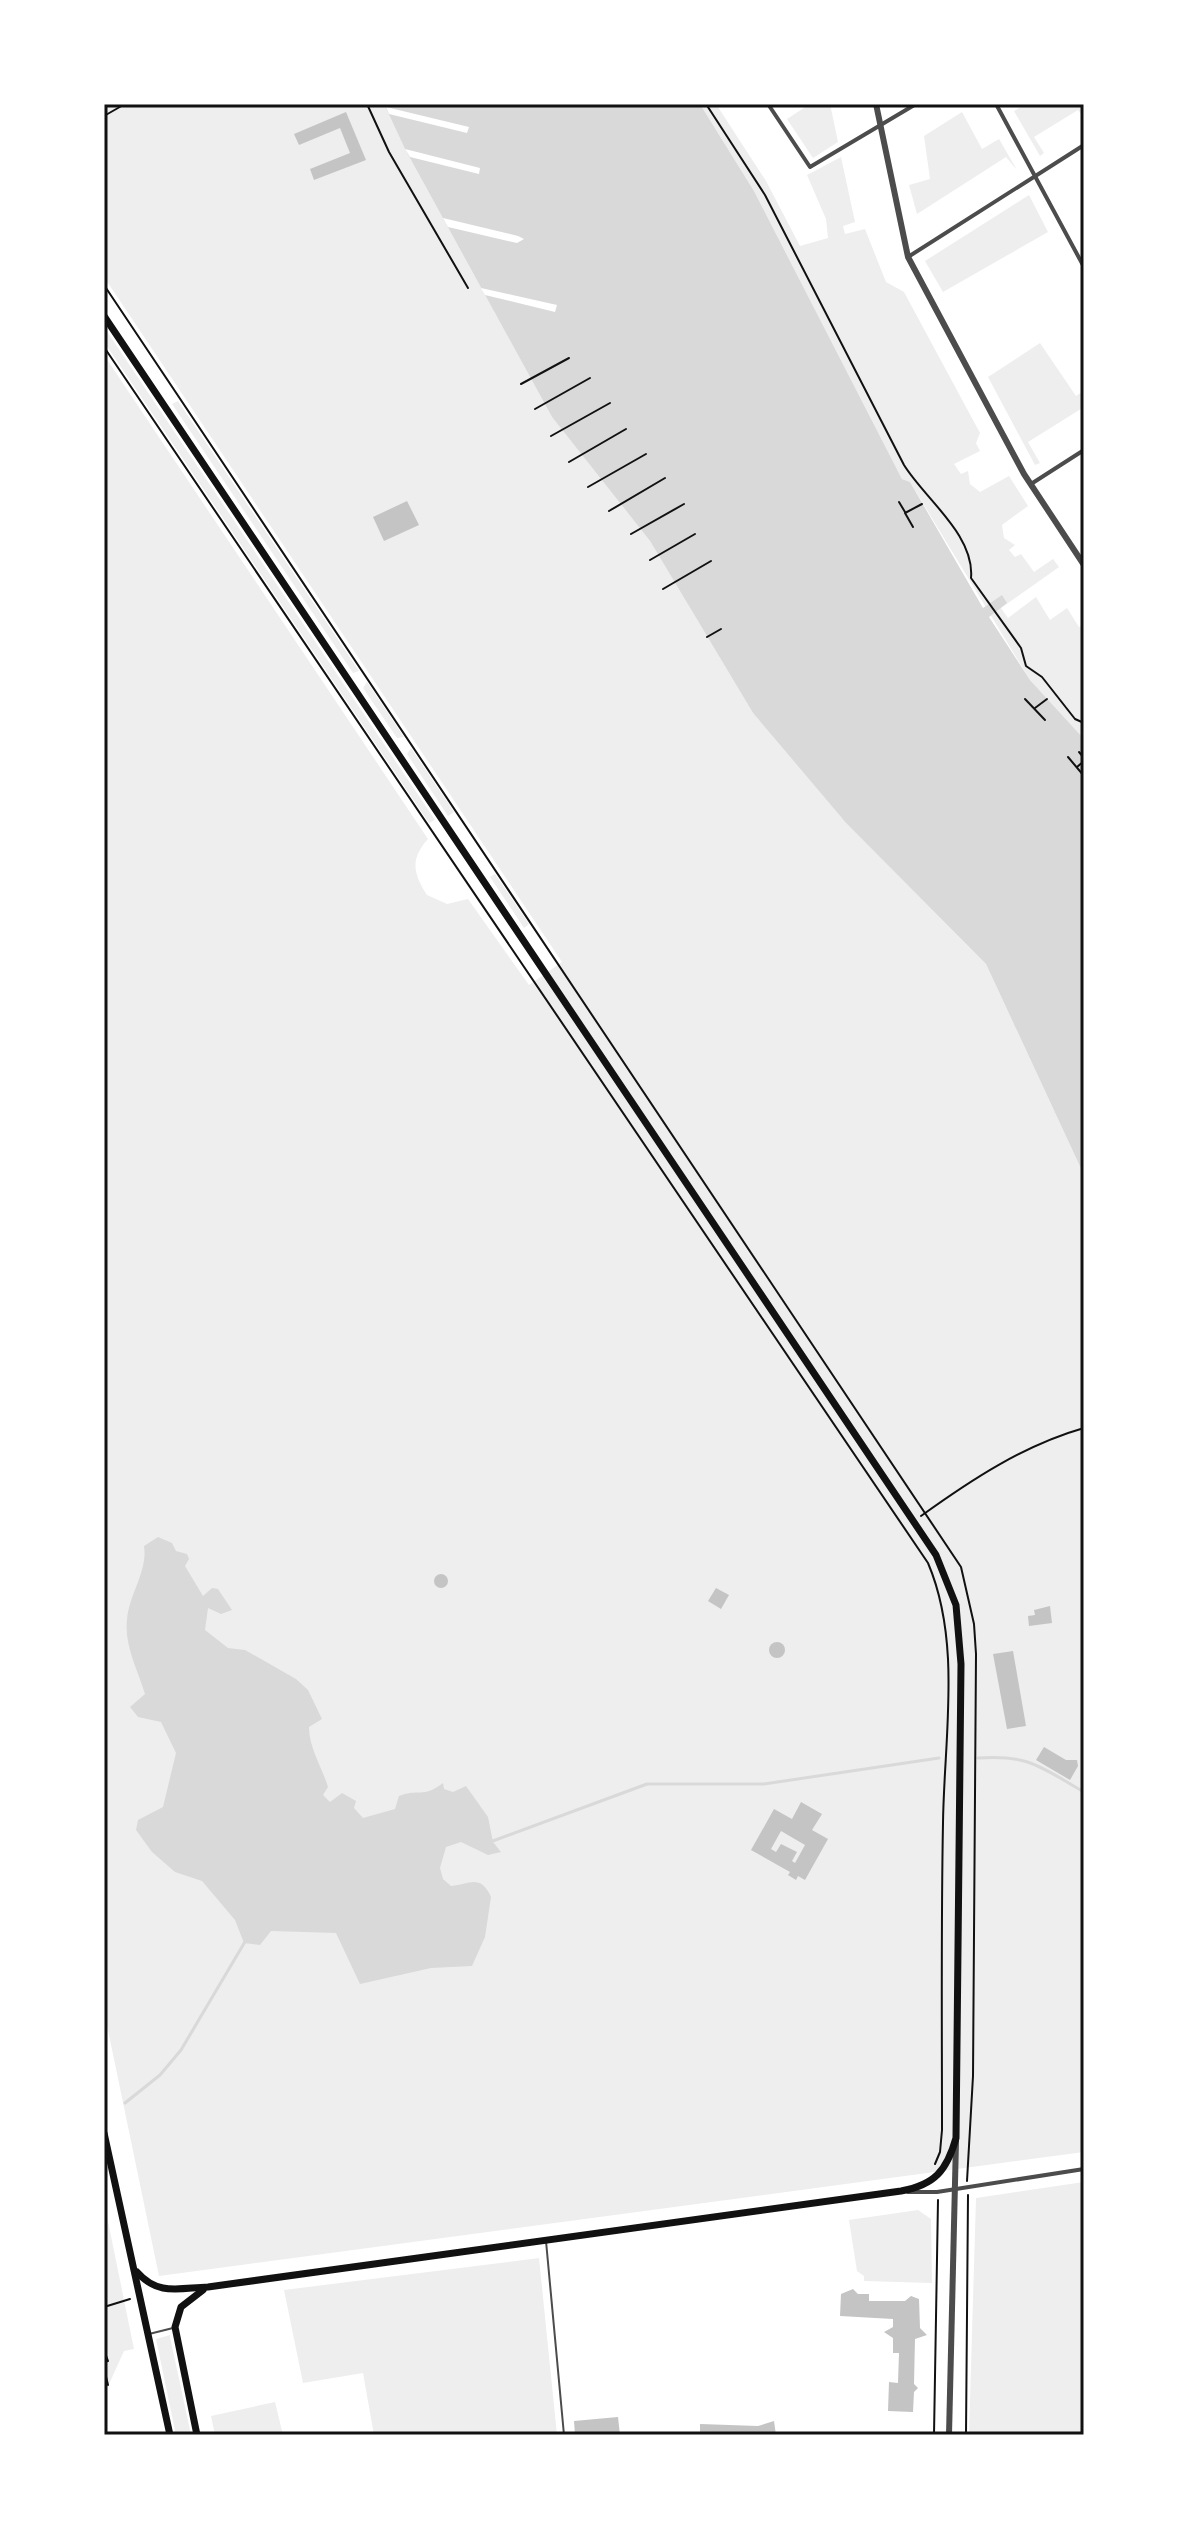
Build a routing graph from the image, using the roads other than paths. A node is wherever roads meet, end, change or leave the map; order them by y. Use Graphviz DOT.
graph roads {
  1 [pos="768,104"];
  2 [pos="876,104"];
  3 [pos="916,104"];
  4 [pos="996,104"];
  5 [pos="880,126"];
  6 [pos="1084,145"];
  7 [pos="1034,177"];
  8 [pos="908,257"];
  9 [pos="1084,267"];
  10 [pos="104,316"];
  11 [pos="1084,450"];
  12 [pos="1031,484"];
  13 [pos="1084,565"];
  14 [pos="104,2133"];
  15 [pos="956,2138"];
  16 [pos="1084,2169"];
  17 [pos="957,2186"];
  18 [pos="901,2191"];
  19 [pos="546,2239"];
  20 [pos="137,2272"];
  21 [pos="208,2287"];
  22 [pos="175,2327"];
  23 [pos="148,2334"];
  24 [pos="170,2435"];
  25 [pos="197,2435"];
  26 [pos="564,2435"];
  27 [pos="949,2435"];
  1 -- 5 [label="street"];
  2 -- 5 [label="street"];
  3 -- 5 [label="street"];
  4 -- 7 [label="street"];
  5 -- 8 [label="street"];
  6 -- 7 [label="street"];
  7 -- 8 [label="street"];
  7 -- 9 [label="street"];
  8 -- 12 [label="street"];
  10 -- 15 [label="main road"];
  11 -- 12 [label="street"];
  12 -- 13 [label="street"];
  14 -- 20 [label="main road"];
  15 -- 17 [label="street"];
  15 -- 18 [label="main road"];
  16 -- 17 [label="street"];
  17 -- 18 [label="street"];
  17 -- 27 [label="street"];
  18 -- 19 [label="main road"];
  19 -- 21 [label="main road"];
  19 -- 26 [label="lane"];
  20 -- 21 [label="main road"];
  20 -- 23 [label="main road"];
  21 -- 22 [label="main road"];
  22 -- 23 [label="lane"];
  22 -- 25 [label="main road"];
  23 -- 24 [label="main road"];
}
